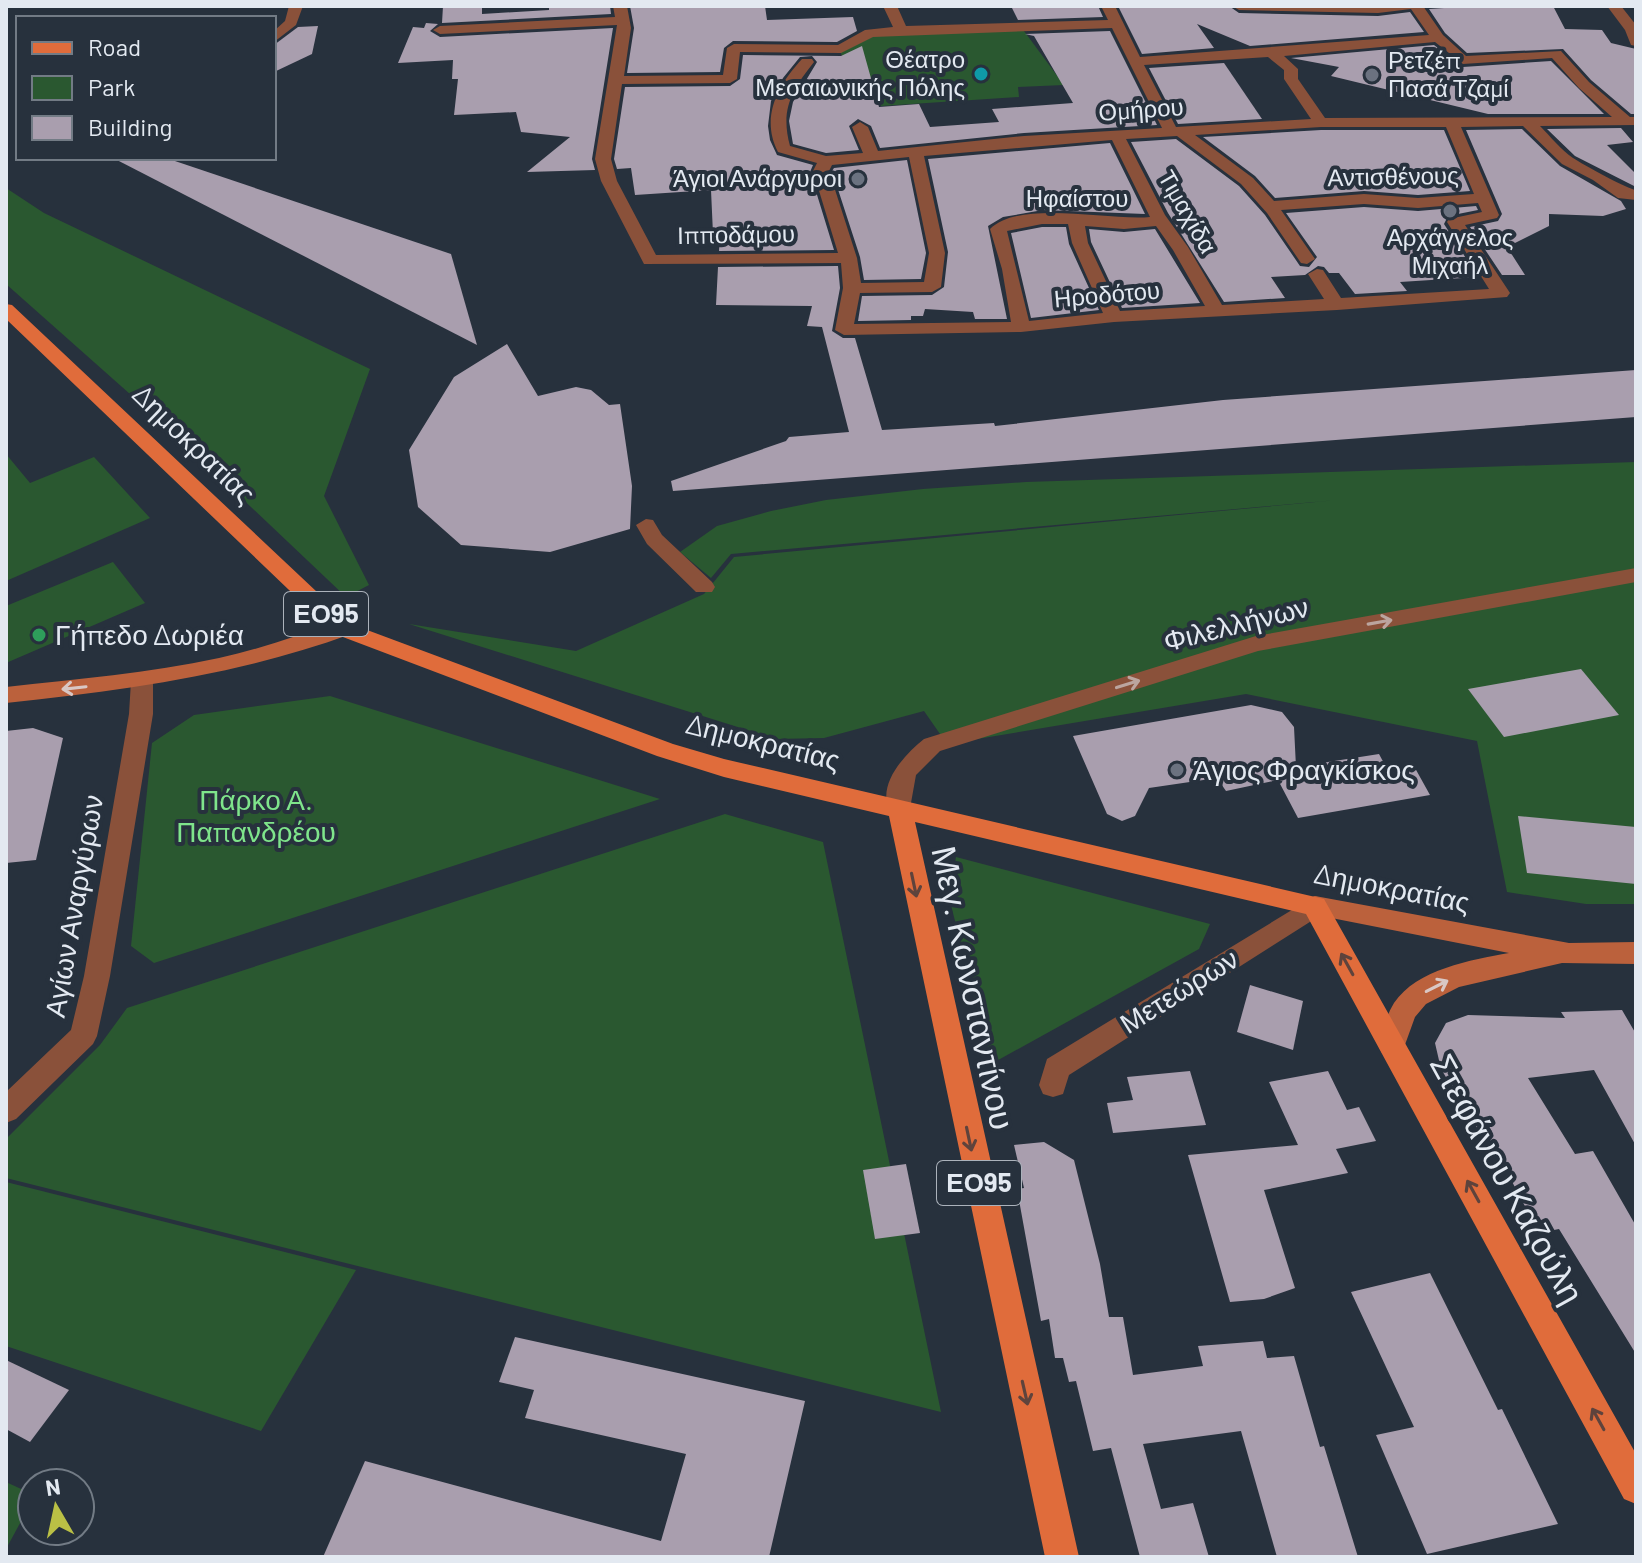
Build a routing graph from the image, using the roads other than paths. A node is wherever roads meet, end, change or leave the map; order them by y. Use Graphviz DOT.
graph roads {
  1 [pos="296,6"];
  2 [pos="890,6"];
  3 [pos="1108,6"];
  4 [pos="1239,6"];
  5 [pos="1407,6"];
  6 [pos="1416,6"];
  7 [pos="1614,6"];
  8 [pos="621,14"];
  9 [pos="1117,24"];
  10 [pos="440,30"];
  11 [pos="901,30"];
  12 [pos="276,36"];
  13 [pos="1438,38"];
  14 [pos="1636,42"];
  15 [pos="1271,53"];
  16 [pos="1137,61"];
  17 [pos="807,62"];
  18 [pos="615,80"];
  19 [pos="1451,121"];
  20 [pos="1526,121"];
  21 [pos="1631,121"];
  22 [pos="1321,123"];
  23 [pos="860,127"];
  24 [pos="1176,132"];
  25 [pos="1117,136"];
  26 [pos="915,151"];
  27 [pos="872,156"];
  28 [pos="826,161"];
  29 [pos="1636,195"];
  30 [pos="1483,198"];
  31 [pos="1270,206"];
  32 [pos="1075,219"];
  33 [pos="1162,221"];
  34 [pos="849,258"];
  35 [pos="852,288"];
  36 [pos="1337,305"];
  37 [pos="6,309"];
  38 [pos="1217,312"];
  39 [pos="1114,317"];
  40 [pos="1021,327"];
  41 [pos="646,525"];
  42 [pos="1636,575"];
  43 [pos="704,587"];
  44 [pos="343,629"];
  45 [pos="142,681"];
  46 [pos="6,695"];
  47 [pos="900,808"];
  48 [pos="1315,906"];
  49 [pos="1636,953"];
  50 [pos="1569,954"];
  51 [pos="1392,1045"];
  52 [pos="1053,1085"];
  53 [pos="6,1110"];
  54 [pos="1636,1487"];
  55 [pos="1062,1557"];
  1 -- 12 [label="street"];
  2 -- 11 [label="street"];
  3 -- 9 [label="street"];
  4 -- 5 [label="street"];
  6 -- 13 [label="street"];
  7 -- 14 [label="street"];
  8 -- 10 [label="street"];
  8 -- 18 [label="street, Ιπποδάμου"];
  9 -- 11 [label="street"];
  9 -- 16 [label="street"];
  11 -- 18 [label="street"];
  13 -- 15 [label="street"];
  13 -- 21 [label="street"];
  15 -- 16 [label="street"];
  15 -- 22 [label="street"];
  16 -- 24 [label="street"];
  17 -- 28 [label="street"];
  18 -- 34 [label="street, Ιπποδάμου"];
  19 -- 20 [label="street, Ομήρου"];
  19 -- 22 [label="street, Ομήρου"];
  19 -- 30 [label="street, Αντισθένους"];
  20 -- 21 [label="street, Ομήρου"];
  20 -- 29 [label="street"];
  22 -- 24 [label="street, Ομήρου"];
  23 -- 27 [label="street"];
  24 -- 25 [label="street, Ομήρου"];
  24 -- 31 [label="street"];
  25 -- 26 [label="street, Ομήρου"];
  25 -- 33 [label="street, Τιμαχίδα"];
  26 -- 27 [label="street, Ομήρου"];
  26 -- 35 [label="street"];
  27 -- 28 [label="street, Ομήρου"];
  28 -- 34 [label="street"];
  30 -- 31 [label="street, Αντισθένους"];
  30 -- 36 [label="street, Ηροδότου"];
  31 -- 36 [label="street"];
  32 -- 33 [label="street, Ηφαίστου"];
  32 -- 39 [label="street"];
  32 -- 40 [label="street, Ηφαίστου"];
  33 -- 38 [label="street, Τιμαχίδα"];
  34 -- 35 [label="street"];
  35 -- 40 [label="street, Ηροδότου"];
  36 -- 38 [label="street, Ηροδότου"];
  37 -- 44 [label="main road, Δημοκρατίας / ΕΟ95"];
  38 -- 39 [label="street, Ηροδότου"];
  39 -- 40 [label="street, Ηροδότου"];
  41 -- 43 [label="street"];
  47 -- 42 [label="street, Φιλελλήνων, one-way"];
  44 -- 45 [label="street"];
  44 -- 47 [label="main road, Δημοκρατίας / ΕΟ95"];
  45 -- 46 [label="street, one-way"];
  45 -- 53 [label="street, Αγίων Αναργύρων"];
  47 -- 48 [label="main road, Δημοκρατίας / ΕΟ95"];
  47 -- 55 [label="main road, Μεγ. Κωνσταντίνου / ΕΟ95, one-way"];
  48 -- 50 [label="street, Δημοκρατίας"];
  51 -- 48 [label="main road, Στεφάνου Καζούλη, one-way"];
  48 -- 52 [label="street, Μετεώρων"];
  49 -- 50 [label="street, Δημοκρατίας"];
  51 -- 50 [label="street, one-way"];
  54 -- 51 [label="main road, Στεφάνου Καζούλη, one-way"];
}
